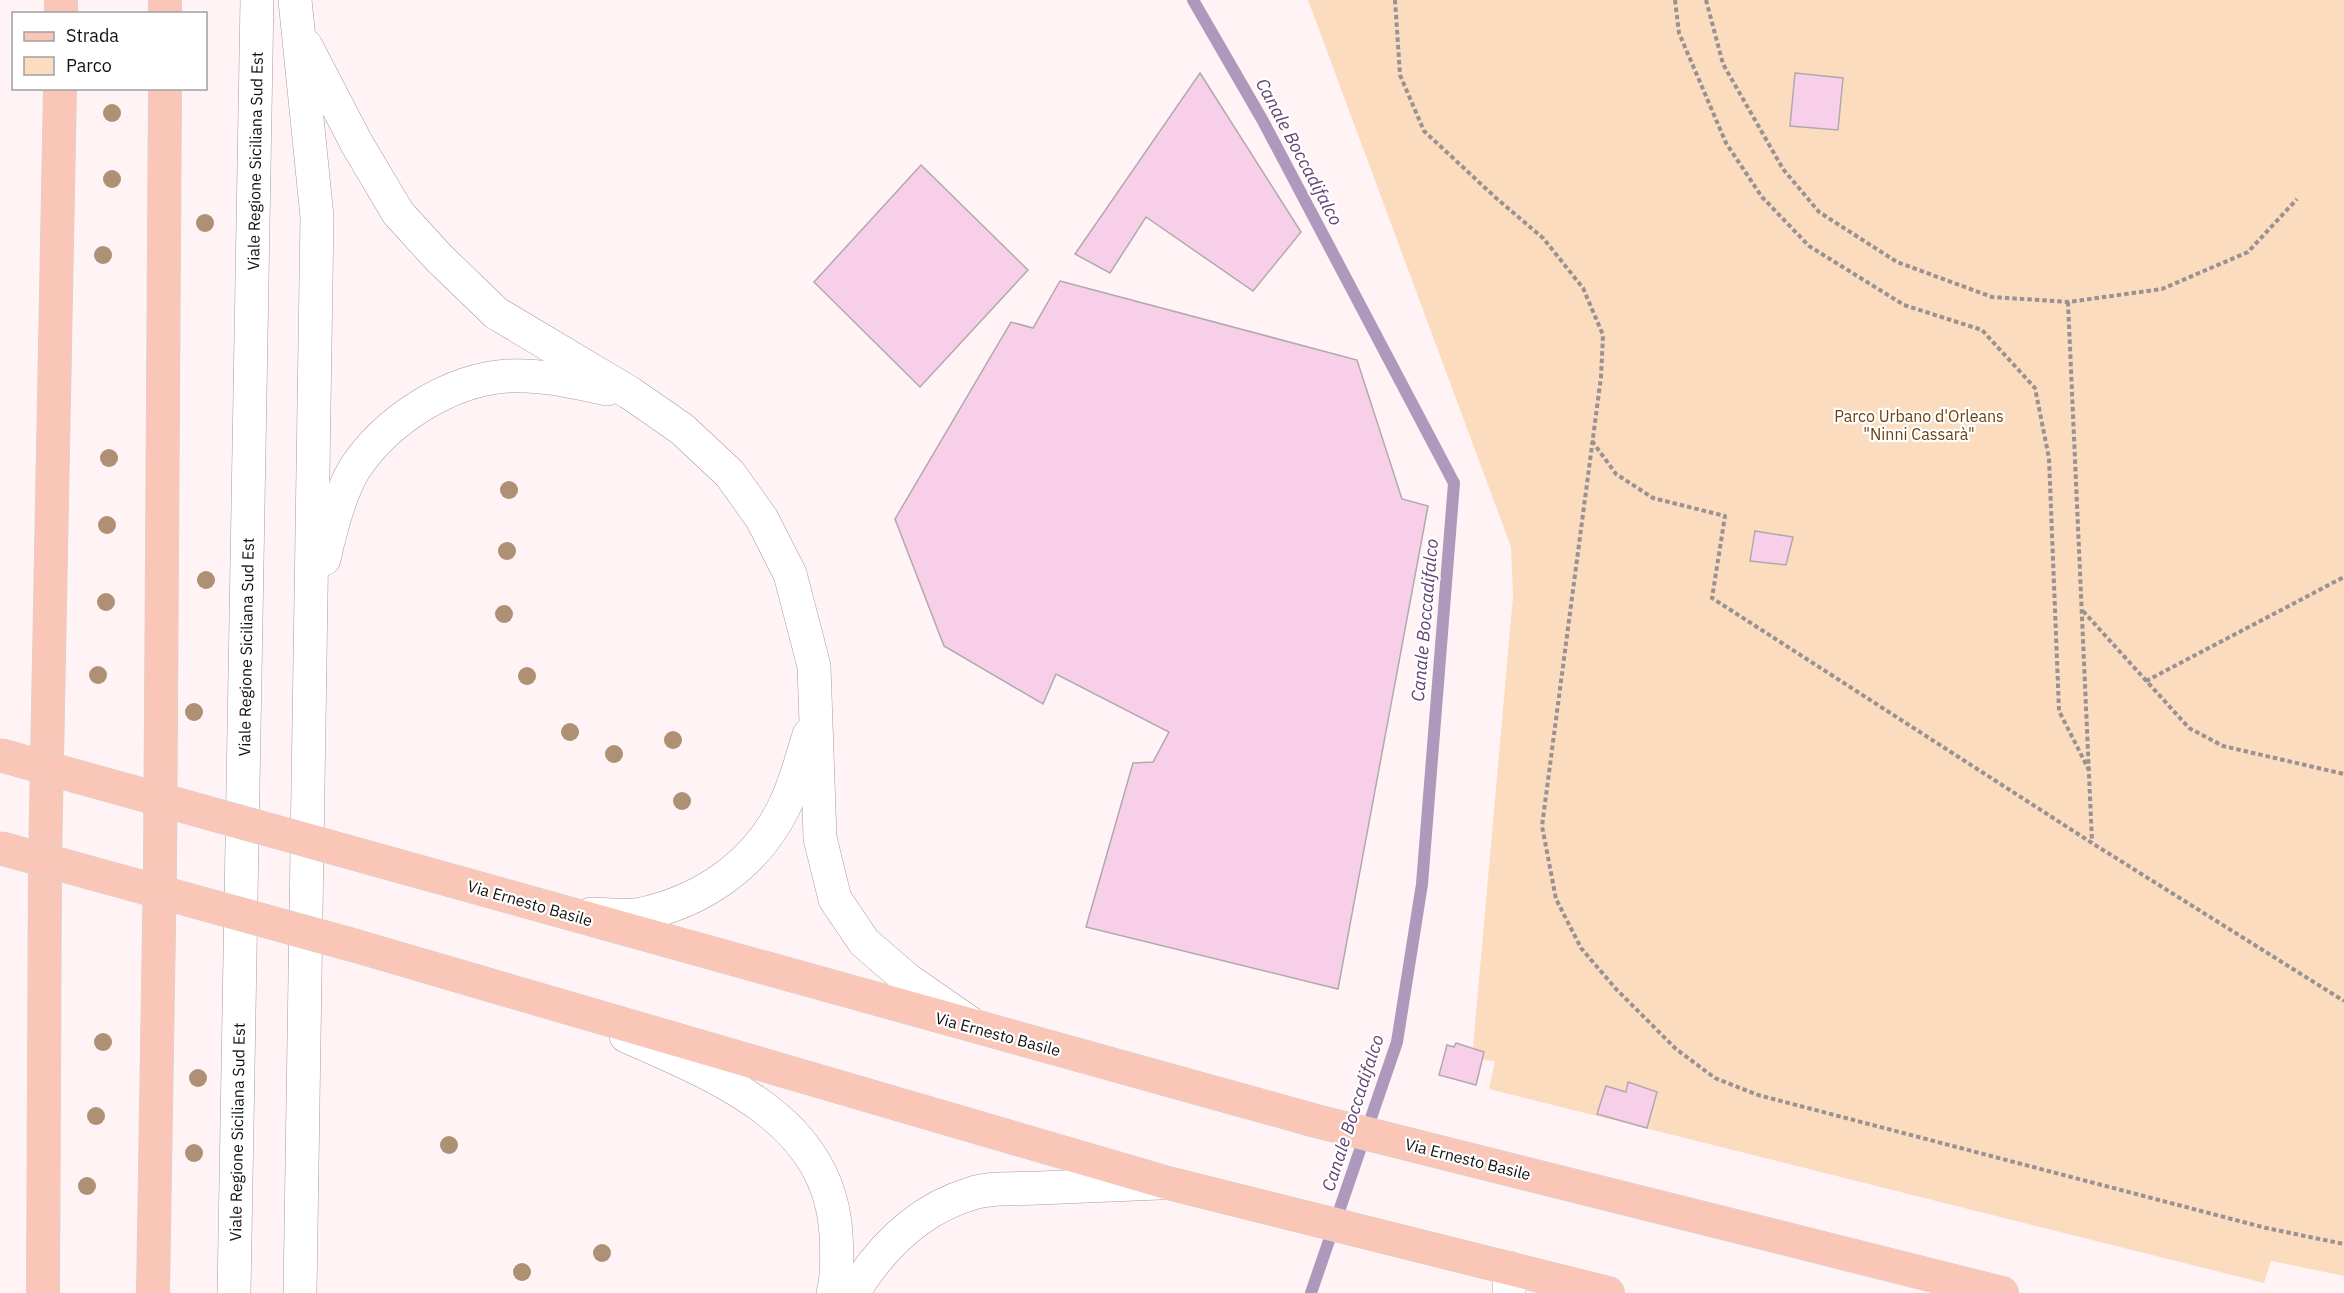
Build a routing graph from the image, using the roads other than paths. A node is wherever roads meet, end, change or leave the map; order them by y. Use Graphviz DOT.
graph roads {
  1 [pos="257,0"];
  2 [pos="296,15"];
  3 [pos="60,90"];
  4 [pos="165,90"];
  5 [pos="630,393"];
  6 [pos="310,616"];
  7 [pos="816,714"];
  8 [pos="0,755"];
  9 [pos="0,848"];
  10 [pos="568,914"];
  11 [pos="562,1007"];
  12 [pos="978,1029"];
  13 [pos="1168,1183"];
  14 [pos="1509,1281"];
  15 [pos="43,1293"];
  16 [pos="153,1293"];
  17 [pos="234,1293"];
  18 [pos="300,1293"];
  19 [pos="833,1293"];
  20 [pos="853,1293"];
  21 [pos="1608,1293"];
  22 [pos="2002,1293"];
  1 -- 17 [label="street, Viale Regione Siciliana Sud Est"];
  2 -- 5 [label="street"];
  2 -- 6 [label="street"];
  3 -- 15 [label="main road"];
  4 -- 16 [label="main road"];
  5 -- 6 [label="street"];
  5 -- 7 [label="street"];
  6 -- 18 [label="street"];
  7 -- 10 [label="street"];
  7 -- 12 [label="street"];
  8 -- 10 [label="main road, Via Ernesto Basile, bridge"];
  9 -- 11 [label="main road, bridge"];
  10 -- 12 [label="main road, Via Ernesto Basile"];
  11 -- 13 [label="main road"];
  11 -- 19 [label="street"];
  12 -- 22 [label="main road, Via Ernesto Basile"];
  13 -- 14 [label="main road"];
  13 -- 20 [label="street"];
  14 -- 21 [label="main road"];
}
